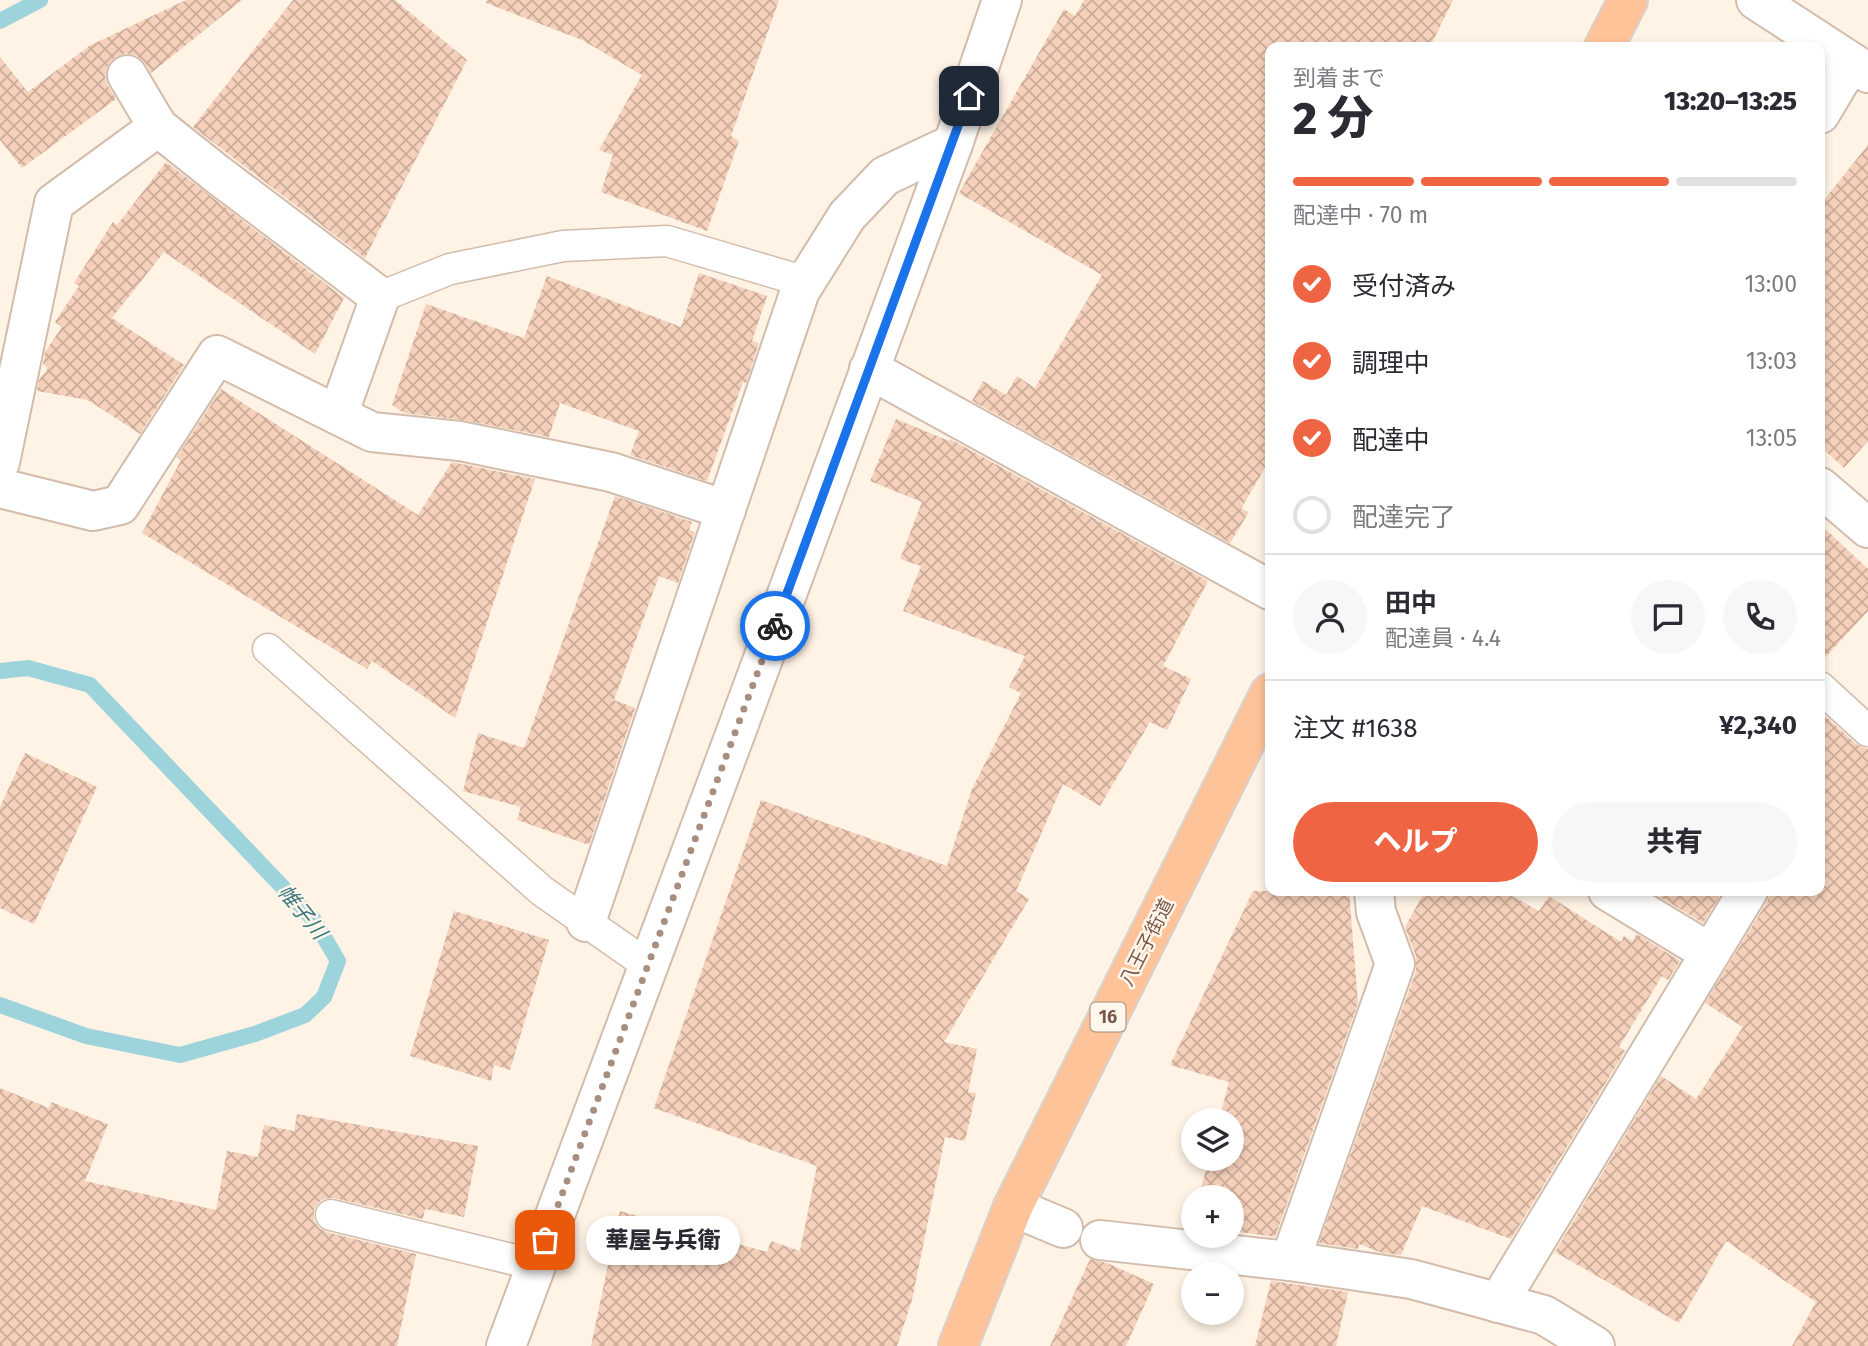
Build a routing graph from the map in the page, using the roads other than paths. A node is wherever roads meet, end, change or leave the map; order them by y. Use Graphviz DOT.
graph roads {
  1 [pos="1002,0"];
  2 [pos="1628,0"];
  3 [pos="1756,0"];
  4 [pos="1607,42"];
  5 [pos="1821,42"];
  6 [pos="1825,44"];
  7 [pos="1860,67"];
  8 [pos="127,75"];
  9 [pos="1825,108"];
  10 [pos="159,127"];
  11 [pos="953,144"];
  12 [pos="806,282"];
  13 [pos="380,296"];
  14 [pos="869,369"];
  15 [pos="338,415"];
  16 [pos="0,462"];
  17 [pos="0,488"];
  18 [pos="1825,491"];
  19 [pos="726,510"];
  20 [pos="1868,528"];
  21 [pos="1265,587"];
  22 [pos="268,649"];
  23 [pos="1825,692"];
  24 [pos="1265,703"];
  25 [pos="1868,731"];
  26 [pos="1374,896"];
  27 [pos="1616,896"];
  28 [pos="1745,896"];
  29 [pos="586,922"];
  30 [pos="1710,953"];
  31 [pos="649,966"];
  32 [pos="1013,1207"];
  33 [pos="331,1215"];
  34 [pos="1063,1228"];
  35 [pos="1100,1240"];
  36 [pos="1290,1261"];
  37 [pos="536,1265"];
  38 [pos="1498,1303"];
  39 [pos="506,1346"];
  40 [pos="958,1346"];
  41 [pos="1595,1346"];
  1 -- 11 [label="street"];
  2 -- 4 [label="highway"];
  3 -- 5 [label="street"];
  6 -- 7 [label="street"];
  7 -- 9 [label="street"];
  8 -- 10 [label="street"];
  10 -- 13 [label="street"];
  10 -- 16 [label="street"];
  11 -- 12 [label="street"];
  11 -- 14 [label="street"];
  12 -- 13 [label="lane"];
  12 -- 19 [label="street"];
  13 -- 15 [label="street"];
  14 -- 21 [label="street"];
  14 -- 31 [label="street"];
  15 -- 17 [label="street"];
  15 -- 19 [label="street"];
  18 -- 20 [label="street"];
  19 -- 29 [label="street"];
  22 -- 29 [label="lane"];
  23 -- 25 [label="lane"];
  24 -- 32 [label="highway, 八王子街道 / 16"];
  26 -- 36 [label="street"];
  27 -- 30 [label="street"];
  28 -- 30 [label="street"];
  29 -- 31 [label="lane"];
  30 -- 38 [label="street"];
  31 -- 37 [label="street"];
  32 -- 34 [label="street"];
  32 -- 40 [label="highway, 八王子街道 / 16"];
  33 -- 37 [label="lane"];
  35 -- 36 [label="street"];
  36 -- 38 [label="street"];
  37 -- 39 [label="street"];
  38 -- 41 [label="street"];
}
